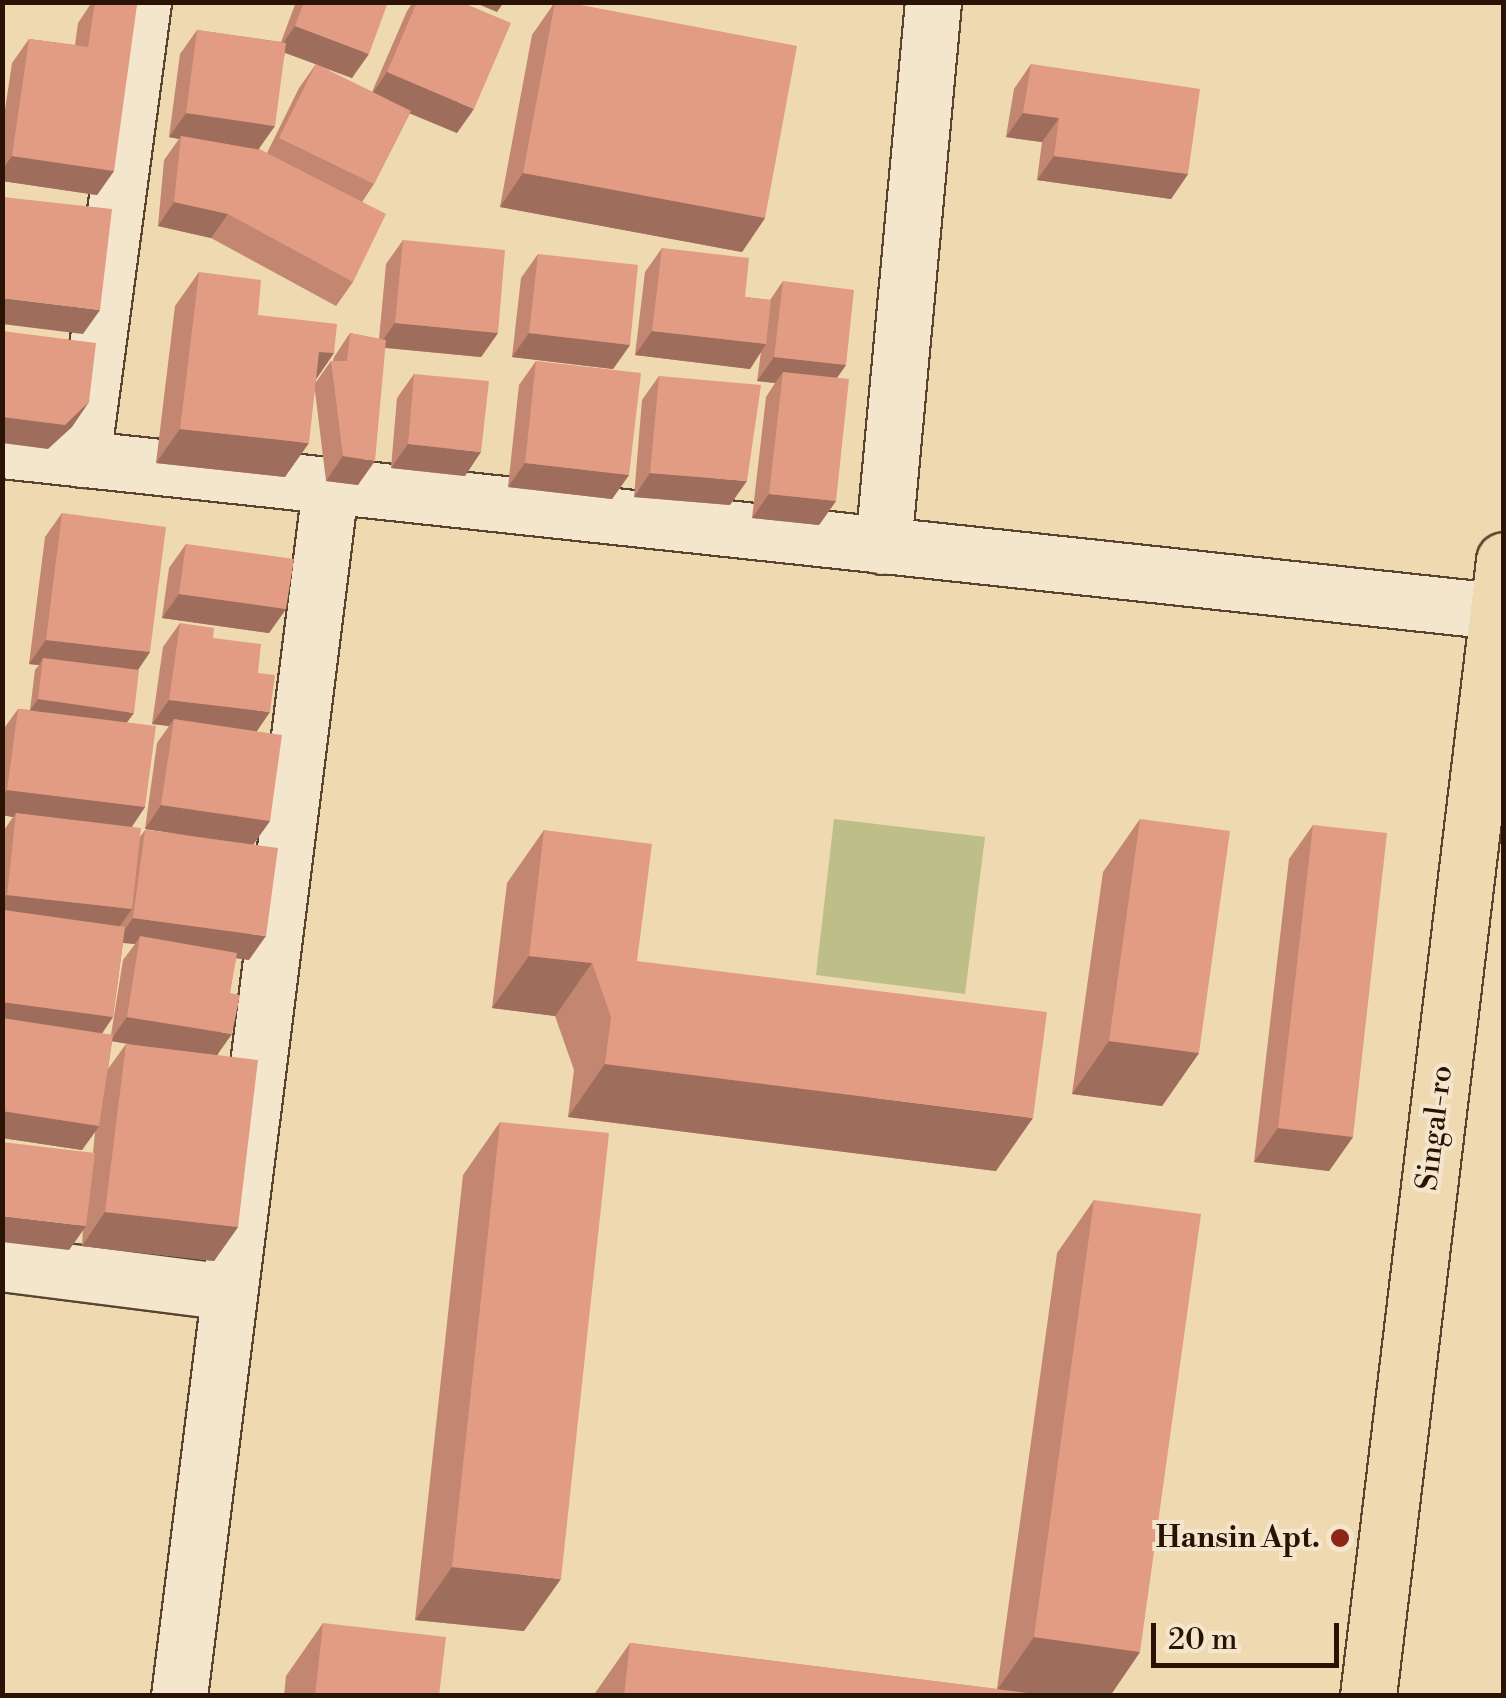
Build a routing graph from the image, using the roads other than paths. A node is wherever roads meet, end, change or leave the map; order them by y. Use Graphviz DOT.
graph roads {
  1 [pos="143,2"];
  2 [pos="932,2"];
  3 [pos="82,459"];
  4 [pos="4,464"];
  5 [pos="330,488"];
  6 [pos="883,546"];
  7 [pos="1500,586"];
  8 [pos="2,1263"];
  9 [pos="230,1292"];
  10 [pos="179,1696"];
  11 [pos="1368,1696"];
  1 -- 3 [label="street"];
  2 -- 6 [label="street"];
  3 -- 4 [label="street"];
  3 -- 5 [label="street"];
  5 -- 6 [label="street"];
  5 -- 9 [label="street"];
  6 -- 7 [label="street"];
  7 -- 11 [label="main road, Singal-ro"];
  8 -- 9 [label="street"];
  9 -- 10 [label="street"];
}
